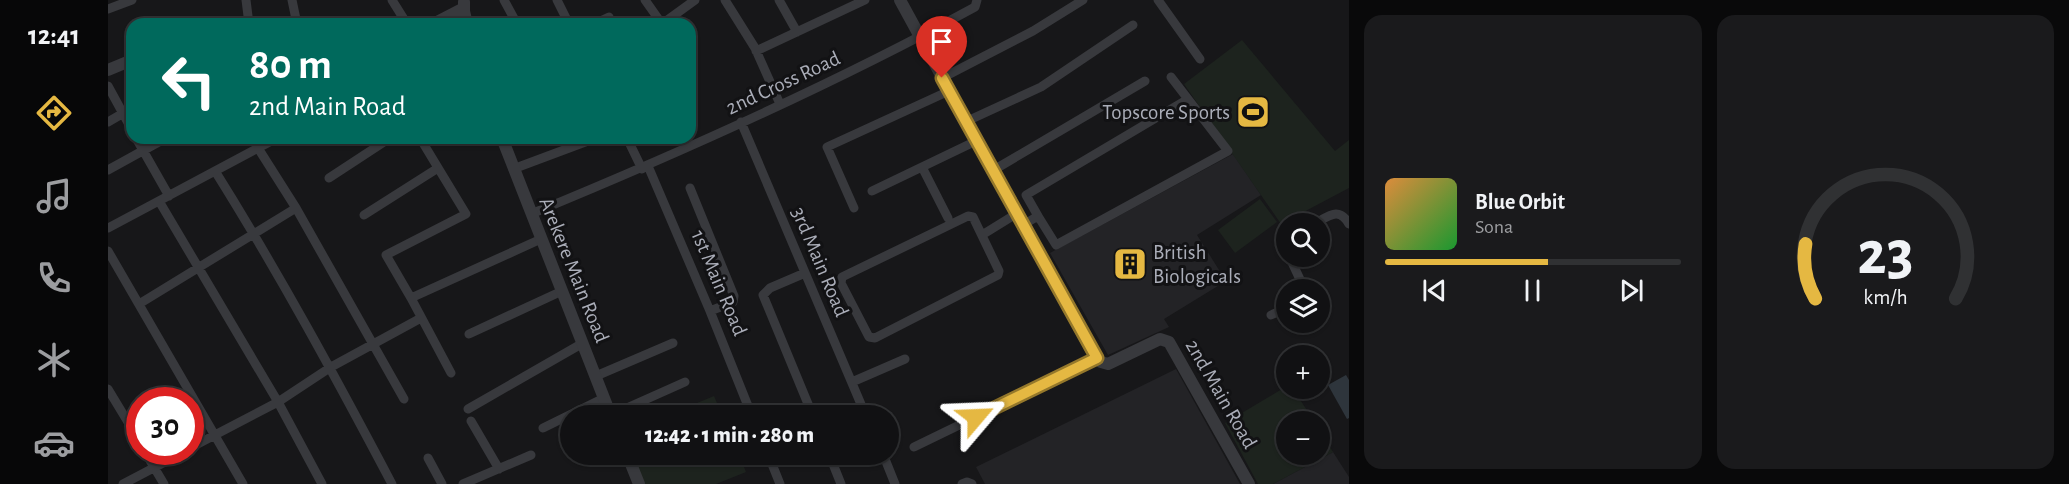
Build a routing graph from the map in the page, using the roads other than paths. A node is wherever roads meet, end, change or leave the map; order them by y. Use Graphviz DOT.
graph roads {
  1 [pos="132,0"];
  2 [pos="246,0"];
  3 [pos="292,0"];
  4 [pos="392,0"];
  5 [pos="504,0"];
  6 [pos="557,0"];
  7 [pos="645,0"];
  8 [pos="696,0"];
  9 [pos="725,0"];
  10 [pos="779,0"];
  11 [pos="865,0"];
  12 [pos="900,0"];
  13 [pos="1083,0"];
  14 [pos="1158,0"];
  15 [pos="978,1"];
  16 [pos="464,4"];
  17 [pos="108,9"];
  18 [pos="249,18"];
  19 [pos="296,18"];
  20 [pos="403,18"];
  21 [pos="442,18"];
  22 [pos="514,18"];
  23 [pos="566,18"];
  24 [pos="658,18"];
  25 [pos="670,18"];
  26 [pos="1133,25"];
  27 [pos="797,32"];
  28 [pos="920,37"];
  29 [pos="756,51"];
  30 [pos="1200,58"];
  31 [pos="126,62"];
  32 [pos="108,70"];
  33 [pos="1171,77"];
  34 [pos="942,78"];
  35 [pos="1145,81"];
  36 [pos="108,86"];
  37 [pos="949,91"];
  38 [pos="1188,99"];
  39 [pos="780,104"];
  40 [pos="126,111"];
  41 [pos="123,113"];
  42 [pos="126,119"];
  43 [pos="108,122"];
  44 [pos="741,122"];
  45 [pos="965,122"];
  46 [pos="976,141"];
  47 [pos="696,143"];
  48 [pos="139,144"];
  49 [pos="155,144"];
  50 [pos="266,144"];
  51 [pos="381,144"];
  52 [pos="424,144"];
  53 [pos="504,144"];
  54 [pos="580,144"];
  55 [pos="631,144"];
  56 [pos="694,144"];
  57 [pos="258,148"];
  58 [pos="143,151"];
  59 [pos="645,167"];
  60 [pos="922,167"];
  61 [pos="438,168"];
  62 [pos="513,169"];
  63 [pos="108,170"];
  64 [pos="215,171"];
  65 [pos="992,171"];
  66 [pos="329,178"];
  67 [pos="690,188"];
  68 [pos="872,191"];
  69 [pos="169,196"];
  70 [pos="159,201"];
  71 [pos="297,208"];
  72 [pos="854,208"];
  73 [pos="531,214"];
  74 [pos="1016,214"];
  75 [pos="364,215"];
  76 [pos="1330,216"];
  77 [pos="948,218"];
  78 [pos="1039,218"];
  79 [pos="1349,224"];
  80 [pos="1024,227"];
  81 [pos="108,228"];
  82 [pos="255,234"];
  83 [pos="982,235"];
  84 [pos="541,239"];
  85 [pos="108,250"];
  86 [pos="199,268"];
  87 [pos="805,273"];
  88 [pos="562,291"];
  89 [pos="411,298"];
  90 [pos="139,304"];
  91 [pos="710,312"];
  92 [pos="1276,313"];
  93 [pos="1271,315"];
  94 [pos="421,318"];
  95 [pos="469,334"];
  96 [pos="583,343"];
  97 [pos="672,343"];
  98 [pos="374,344"];
  99 [pos="1097,358"];
  100 [pos="905,359"];
  101 [pos="331,367"];
  102 [pos="451,374"];
  103 [pos="596,376"];
  104 [pos="685,382"];
  105 [pos="852,382"];
  106 [pos="108,388"];
  107 [pos="604,398"];
  108 [pos="404,399"];
  109 [pos="278,402"];
  110 [pos="607,405"];
  111 [pos="633,405"];
  112 [pos="748,405"];
  113 [pos="808,405"];
  114 [pos="861,405"];
  115 [pos="468,409"];
  116 [pos="126,418"];
  117 [pos="471,421"];
  118 [pos="543,429"];
  119 [pos="214,435"];
  120 [pos="204,440"];
  121 [pos="914,447"];
  122 [pos="531,455"];
  123 [pos="428,458"];
  124 [pos="158,465"];
  125 [pos="631,465"];
  126 [pos="772,465"];
  127 [pos="833,465"];
  128 [pos="887,465"];
  129 [pos="154,467"];
  130 [pos="499,469"];
  131 [pos="123,484"];
  132 [pos="164,484"];
  133 [pos="243,484"];
  134 [pos="322,484"];
  135 [pos="392,484"];
  136 [pos="442,484"];
  137 [pos="463,484"];
  138 [pos="639,484"];
  139 [pos="780,484"];
  140 [pos="841,484"];
  141 [pos="895,484"];
  142 [pos="962,484"];
  143 [pos="972,484"];
  144 [pos="1249,484"];
  1 -- 17 [label="street"];
  2 -- 18 [label="street"];
  3 -- 19 [label="street"];
  4 -- 20 [label="street"];
  5 -- 22 [label="street"];
  6 -- 23 [label="street"];
  7 -- 24 [label="street"];
  8 -- 25 [label="street"];
  9 -- 29 [label="street"];
  10 -- 27 [label="street"];
  11 -- 27 [label="street"];
  12 -- 28 [label="street"];
  13 -- 34 [label="street"];
  14 -- 30 [label="street"];
  15 -- 28 [label="street, 2nd Cross Road"];
  16 -- 21 [label="street"];
  26 -- 45 [label="street"];
  27 -- 29 [label="street"];
  28 -- 34 [label="street"];
  28 -- 39 [label="street, 2nd Cross Road"];
  29 -- 39 [label="street"];
  31 -- 32 [label="street"];
  33 -- 38 [label="street"];
  34 -- 37 [label="street"];
  35 -- 65 [label="street"];
  36 -- 41 [label="street"];
  37 -- 45 [label="street"];
  37 -- 72 [label="street"];
  38 -- 78 [label="street"];
  38 -- 78 [label="street"];
  39 -- 44 [label="street, 2nd Cross Road"];
  40 -- 41 [label="street"];
  41 -- 42 [label="street"];
  41 -- 43 [label="street"];
  44 -- 47 [label="street, 2nd Cross Road"];
  44 -- 87 [label="street, 3rd Main Road"];
  45 -- 46 [label="street"];
  46 -- 60 [label="street"];
  46 -- 65 [label="street"];
  48 -- 58 [label="street"];
  49 -- 58 [label="street"];
  50 -- 57 [label="street"];
  51 -- 66 [label="street"];
  52 -- 61 [label="street"];
  53 -- 62 [label="street, Arekere Main Road"];
  54 -- 62 [label="street"];
  55 -- 59 [label="street, 1st Main Road"];
  56 -- 59 [label="street, 2nd Cross Road"];
  57 -- 64 [label="street"];
  57 -- 71 [label="street"];
  58 -- 63 [label="street"];
  58 -- 69 [label="street"];
  59 -- 73 [label="street, 2nd Cross Road"];
  59 -- 91 [label="street, 1st Main Road"];
  60 -- 68 [label="street"];
  60 -- 77 [label="street"];
  61 -- 75 [label="street"];
  61 -- 89 [label="street"];
  62 -- 73 [label="street, Arekere Main Road"];
  64 -- 69 [label="street"];
  64 -- 82 [label="street"];
  65 -- 74 [label="street"];
  67 -- 91 [label="street"];
  69 -- 70 [label="street"];
  70 -- 81 [label="street"];
  70 -- 86 [label="street"];
  71 -- 82 [label="street"];
  71 -- 98 [label="street"];
  73 -- 84 [label="street, Arekere Main Road"];
  74 -- 80 [label="street"];
  74 -- 83 [label="street"];
  76 -- 79 [label="street"];
  78 -- 80 [label="street"];
  80 -- 99 [label="street"];
  82 -- 86 [label="street"];
  82 -- 101 [label="street"];
  83 -- 83 [label="street"];
  84 -- 88 [label="street, Arekere Main Road"];
  84 -- 89 [label="street"];
  85 -- 90 [label="street"];
  86 -- 90 [label="street"];
  86 -- 109 [label="street"];
  87 -- 105 [label="street, 3rd Main Road"];
  87 -- 113 [label="street"];
  88 -- 95 [label="street"];
  88 -- 96 [label="street, Arekere Main Road"];
  89 -- 94 [label="street"];
  90 -- 119 [label="street"];
  91 -- 112 [label="street, 1st Main Road"];
  92 -- 93 [label="street"];
  94 -- 98 [label="street"];
  94 -- 102 [label="street"];
  96 -- 103 [label="street, Arekere Main Road"];
  96 -- 115 [label="street"];
  97 -- 103 [label="street"];
  98 -- 101 [label="street"];
  98 -- 108 [label="street"];
  99 -- 121 [label="street"];
  99 -- 144 [label="street, 2nd Main Road"];
  100 -- 105 [label="street"];
  101 -- 109 [label="street"];
  101 -- 135 [label="street"];
  103 -- 107 [label="street, Arekere Main Road"];
  104 -- 111 [label="street"];
  105 -- 114 [label="street, 3rd Main Road"];
  106 -- 116 [label="street"];
  107 -- 110 [label="street, Arekere Main Road"];
  107 -- 118 [label="street"];
  109 -- 119 [label="street"];
  109 -- 134 [label="street"];
  117 -- 130 [label="street"];
  119 -- 120 [label="street"];
  119 -- 133 [label="street"];
  122 -- 130 [label="street"];
  123 -- 136 [label="street"];
  124 -- 129 [label="street"];
  125 -- 138 [label="street"];
  126 -- 139 [label="street"];
  127 -- 140 [label="street"];
  128 -- 141 [label="street"];
  129 -- 131 [label="street"];
  129 -- 132 [label="street"];
  130 -- 137 [label="street"];
  142 -- 143 [label="street"];
}
